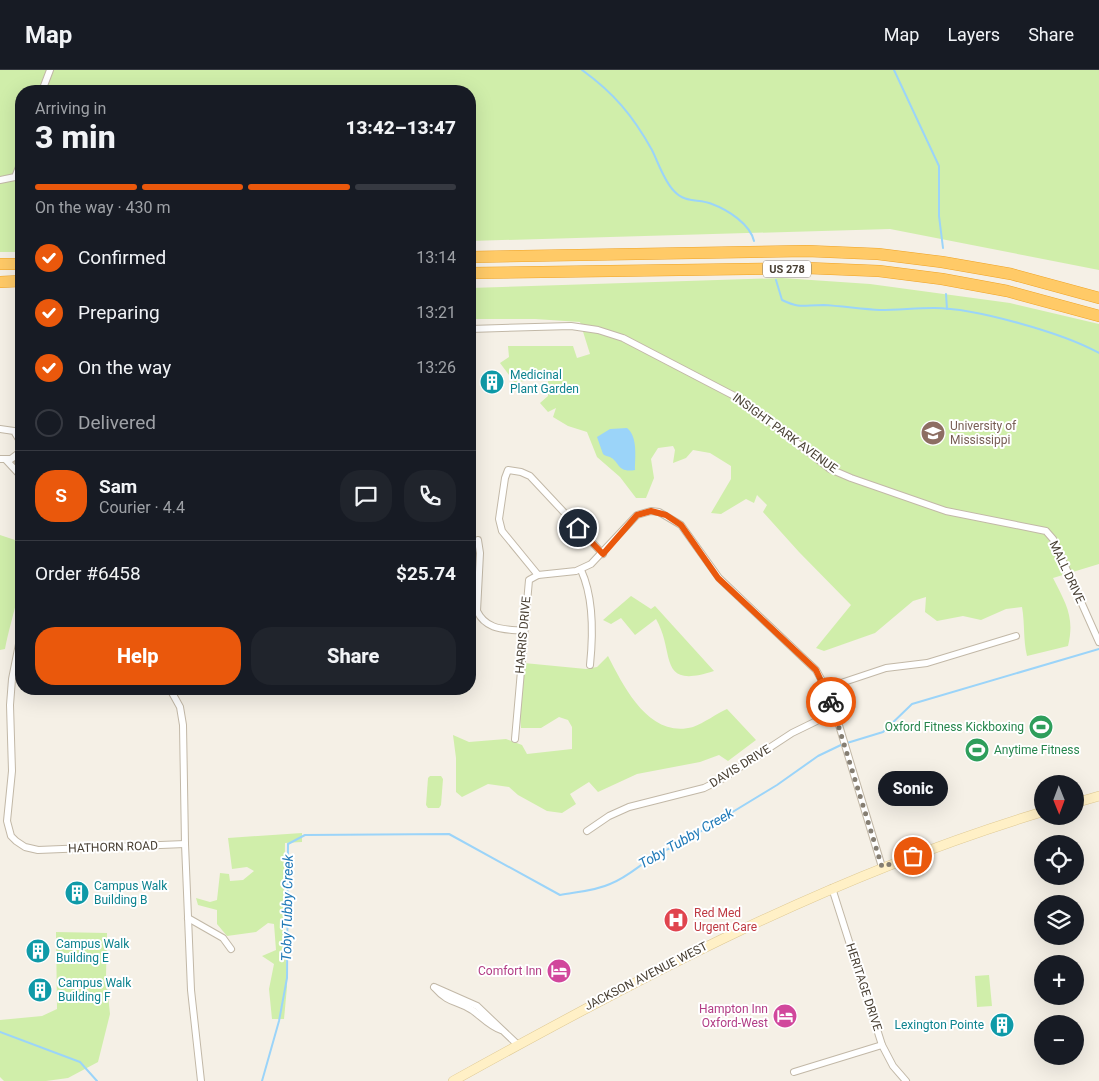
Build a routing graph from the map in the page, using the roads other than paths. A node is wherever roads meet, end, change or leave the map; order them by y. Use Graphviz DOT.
graph roads {
  1 [pos="50,70"];
  2 [pos="44,85"];
  3 [pos="15,177"];
  4 [pos="0,180"];
  5 [pos="476,256"];
  6 [pos="0,264"];
  7 [pos="15,264"];
  8 [pos="476,273"];
  9 [pos="15,281"];
  10 [pos="0,282"];
  11 [pos="1099,298"];
  12 [pos="1099,316"];
  13 [pos="476,328"];
  14 [pos="0,429"];
  15 [pos="15,430"];
  16 [pos="15,454"];
  17 [pos="3,459"];
  18 [pos="15,471"];
  19 [pos="1046,531"];
  20 [pos="478,540"];
  21 [pos="603,554"];
  22 [pos="581,570"];
  23 [pos="538,575"];
  24 [pos="523,631"];
  25 [pos="1016,636"];
  26 [pos="1099,642"];
  27 [pos="590,666"];
  28 [pos="15,668"];
  29 [pos="826,688"];
  30 [pos="173,695"];
  31 [pos="835,712"];
  32 [pos="515,738"];
  33 [pos="1099,796"];
  34 [pos="1084,800"];
  35 [pos="1034,815"];
  36 [pos="587,831"];
  37 [pos="185,844"];
  38 [pos="882,867"];
  39 [pos="832,888"];
  40 [pos="188,918"];
  41 [pos="231,949"];
  42 [pos="502,1030"];
  43 [pos="518,1045"];
  44 [pos="882,1045"];
  45 [pos="794,1072"];
  46 [pos="201,1081"];
  47 [pos="453,1081"];
  48 [pos="906,1081"];
  1 -- 2 [label="street"];
  3 -- 4 [label="street"];
  5 -- 11 [label="highway, US 278"];
  6 -- 7 [label="highway"];
  8 -- 12 [label="highway, US 278"];
  9 -- 10 [label="highway"];
  13 -- 19 [label="street, INSIGHT PARK AVENUE"];
  14 -- 15 [label="street"];
  16 -- 17 [label="street"];
  17 -- 18 [label="street"];
  19 -- 26 [label="street, MALL DRIVE"];
  20 -- 24 [label="street"];
  21 -- 22 [label="street"];
  21 -- 23 [label="street"];
  21 -- 29 [label="street"];
  22 -- 23 [label="street"];
  22 -- 27 [label="street"];
  23 -- 24 [label="street, HARRIS DRIVE"];
  24 -- 32 [label="street, HARRIS DRIVE"];
  25 -- 29 [label="street"];
  28 -- 37 [label="street, HATHORN ROAD"];
  29 -- 31 [label="street"];
  30 -- 37 [label="street"];
  31 -- 36 [label="street, DAVIS DRIVE"];
  31 -- 38 [label="street"];
  33 -- 34 [label="main road"];
  35 -- 38 [label="main road, JACKSON AVENUE WEST"];
  37 -- 40 [label="street"];
  38 -- 39 [label="main road, JACKSON AVENUE WEST"];
  39 -- 43 [label="main road, JACKSON AVENUE WEST"];
  39 -- 44 [label="street, HERITAGE DRIVE"];
  40 -- 41 [label="street"];
  40 -- 46 [label="street"];
  42 -- 42 [label="street"];
  42 -- 43 [label="street"];
  43 -- 47 [label="main road, JACKSON AVENUE WEST"];
  44 -- 45 [label="street"];
  44 -- 48 [label="street, HERITAGE DRIVE"];
}
